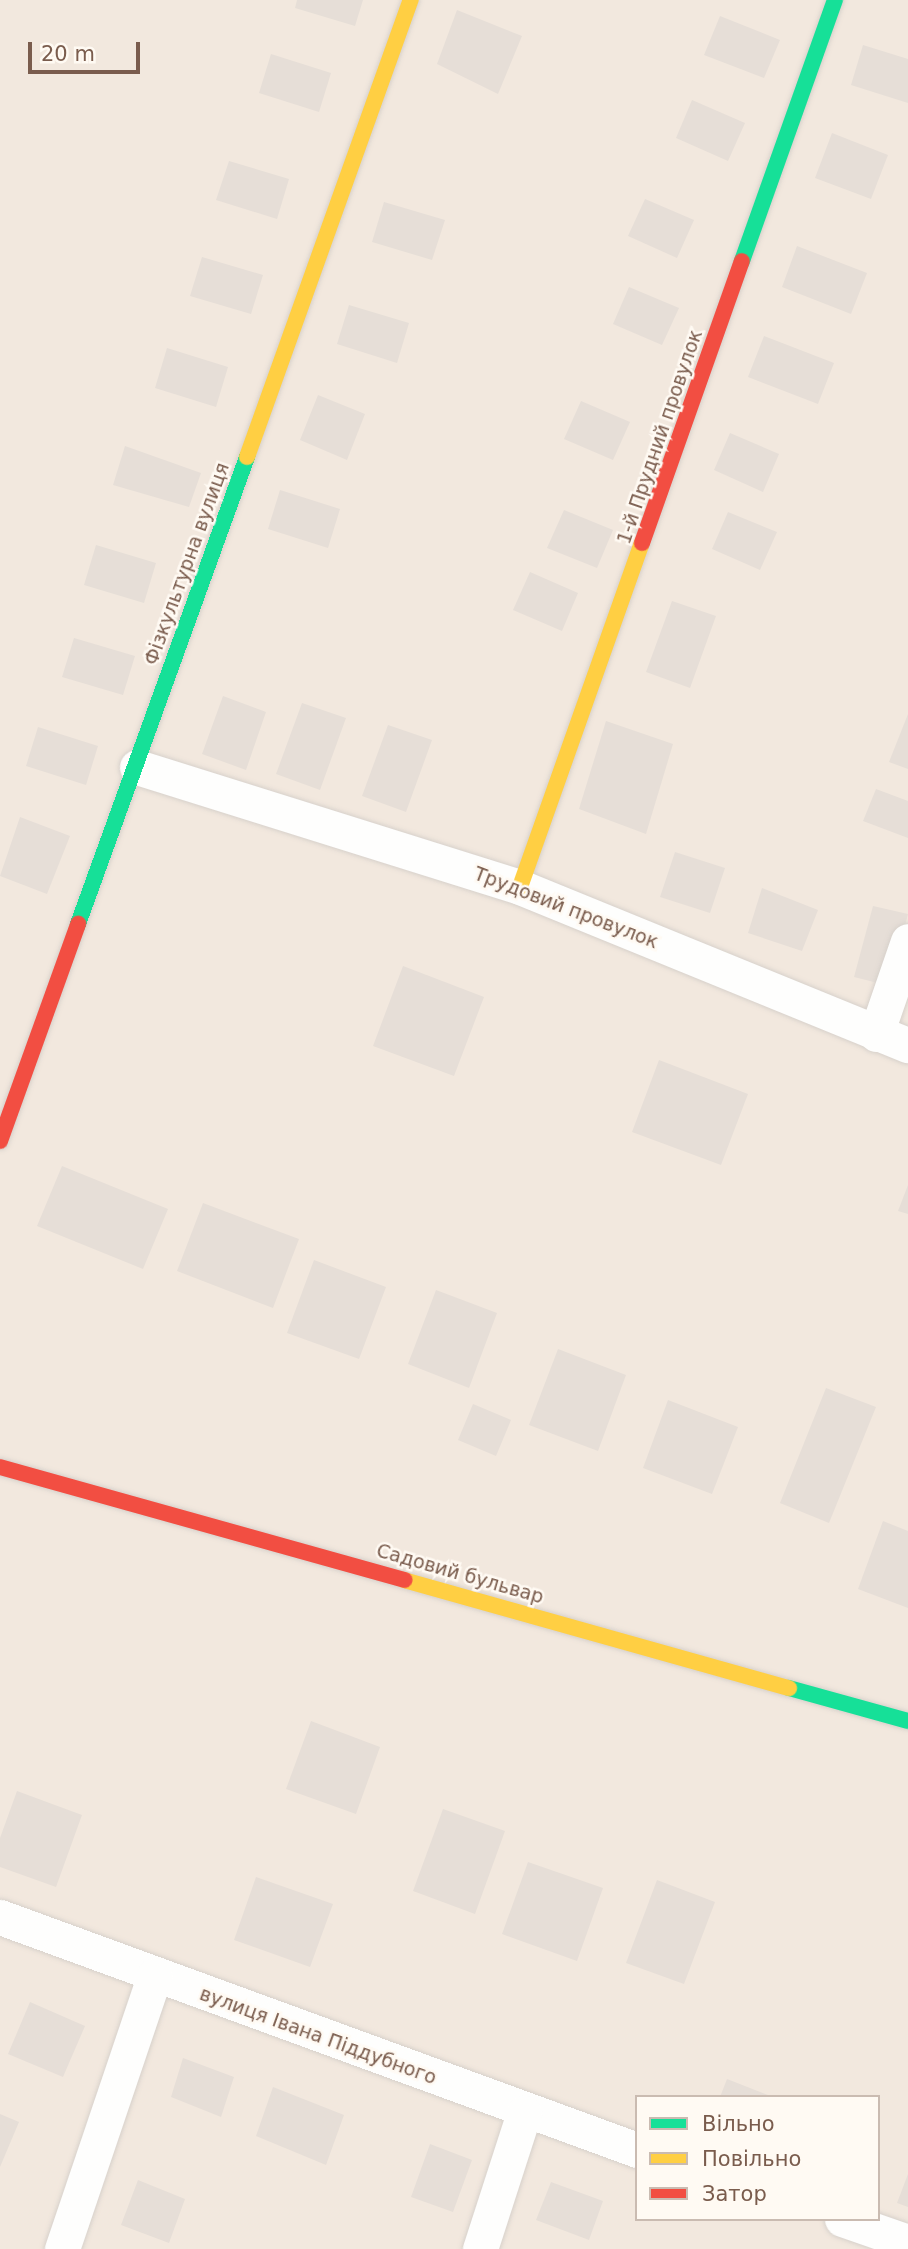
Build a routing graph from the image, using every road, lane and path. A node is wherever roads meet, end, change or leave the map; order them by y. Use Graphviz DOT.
graph roads {
  1 [pos="411,0"];
  2 [pos="835,0"];
  3 [pos="137,767"];
  4 [pos="520,887"];
  5 [pos="908,941"];
  6 [pos="892,1040"];
  7 [pos="0,1141"];
  8 [pos="0,1467"];
  9 [pos="908,1721"];
  10 [pos="0,1917"];
  11 [pos="155,1975"];
  12 [pos="524,2113"];
  13 [pos="635,2149"];
  14 [pos="848,2221"];
  15 [pos="908,2242"];
  16 [pos="62,2249"];
  17 [pos="480,2249"];
  1 -- 3 [label="street, Фізкультурна вулиця"];
  2 -- 4 [label="street, 1-й Прудний провулок"];
  3 -- 4 [label="street, Трудовий провулок"];
  3 -- 7 [label="street, Фізкультурна вулиця"];
  4 -- 6 [label="street, Трудовий провулок"];
  5 -- 6 [label="street"];
  8 -- 9 [label="street, Садовий бульвар"];
  10 -- 11 [label="street, вулиця Івана Піддубного"];
  11 -- 12 [label="street, вулиця Івана Піддубного"];
  11 -- 16 [label="street"];
  12 -- 13 [label="street, вулиця Івана Піддубного"];
  12 -- 17 [label="street"];
  14 -- 15 [label="street"];
}
